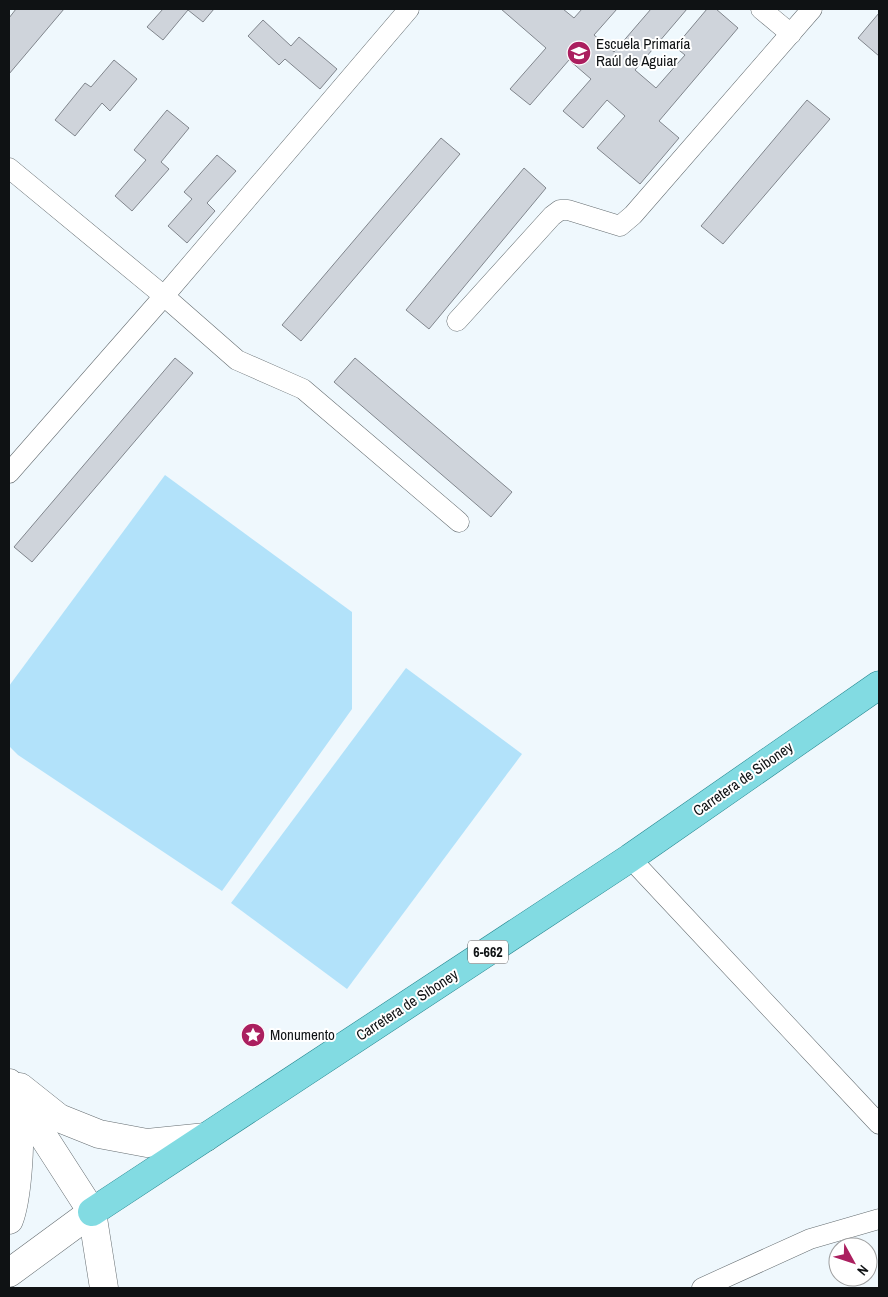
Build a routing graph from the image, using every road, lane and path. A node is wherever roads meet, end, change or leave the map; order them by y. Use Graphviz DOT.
graph roads {
  1 [pos="409,9"];
  2 [pos="761,9"];
  3 [pos="812,9"];
  4 [pos="791,34"];
  5 [pos="9,168"];
  6 [pos="164,296"];
  7 [pos="457,321"];
  8 [pos="9,473"];
  9 [pos="459,522"];
  10 [pos="879,685"];
  11 [pos="630,858"];
  12 [pos="9,1079"];
  13 [pos="9,1083"];
  14 [pos="9,1092"];
  15 [pos="879,1124"];
  16 [pos="206,1137"];
  17 [pos="92,1212"];
  18 [pos="879,1219"];
  19 [pos="9,1220"];
  20 [pos="9,1273"];
  21 [pos="104,1288"];
  22 [pos="702,1288"];
  1 -- 6 [label="street"];
  2 -- 4 [label="street"];
  3 -- 4 [label="street"];
  4 -- 7 [label="street"];
  5 -- 6 [label="street"];
  6 -- 8 [label="street"];
  6 -- 9 [label="street"];
  10 -- 11 [label="main road, Carretera de Siboney / 6-662"];
  11 -- 15 [label="street"];
  11 -- 16 [label="main road, Carretera de Siboney / 6-662"];
  12 -- 16 [label="street"];
  13 -- 17 [label="street"];
  14 -- 19 [label="street"];
  16 -- 17 [label="main road, Carretera de Siboney / 6-662"];
  17 -- 20 [label="street, Carretera de Siboney / 6-662"];
  17 -- 21 [label="street"];
  18 -- 22 [label="street"];
}
